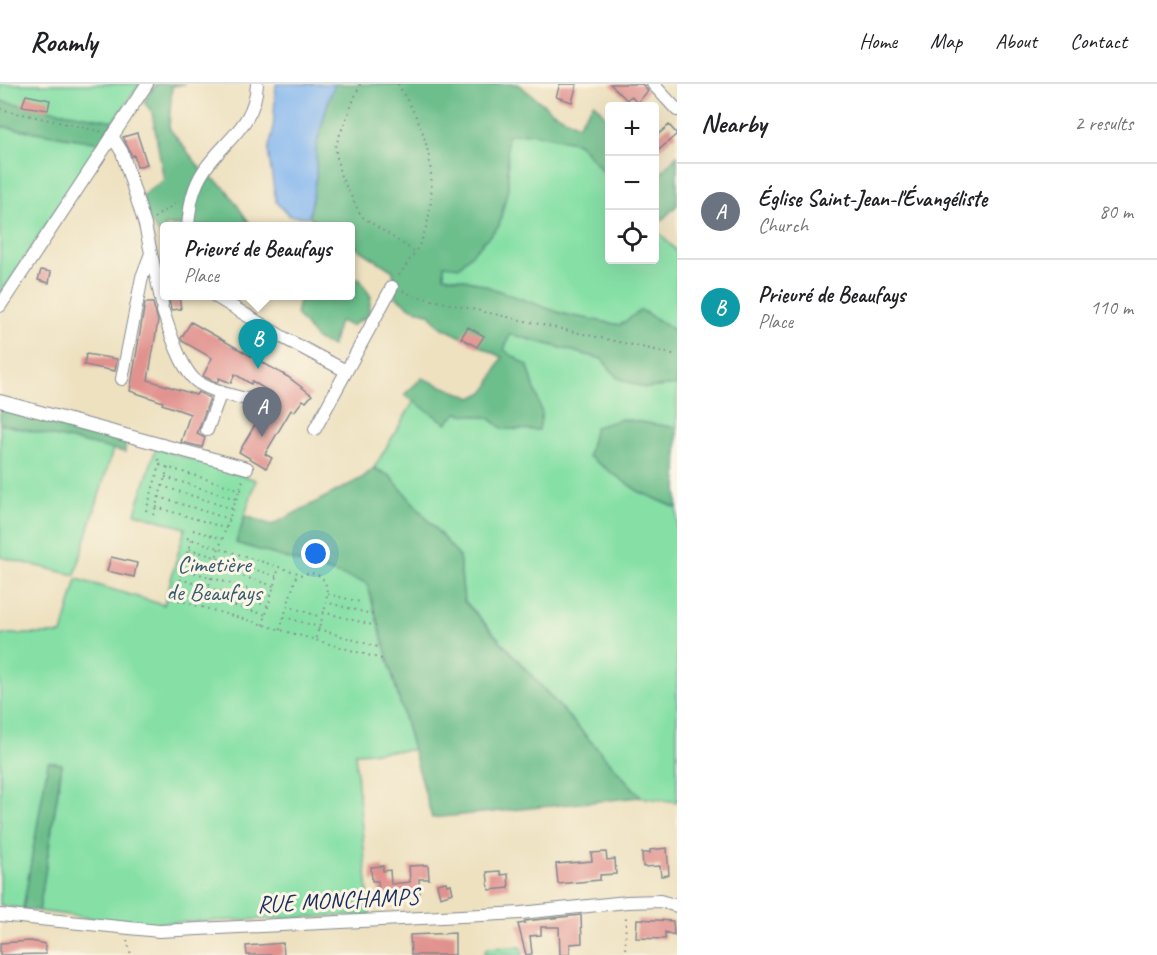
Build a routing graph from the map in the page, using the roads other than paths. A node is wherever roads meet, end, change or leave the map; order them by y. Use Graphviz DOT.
graph roads {
  1 [pos="147,84"];
  2 [pos="257,84"];
  3 [pos="653,84"];
  4 [pos="677,110"];
  5 [pos="112,136"];
  6 [pos="188,222"];
  7 [pos="150,256"];
  8 [pos="392,287"];
  9 [pos="160,295"];
  10 [pos="161,300"];
  11 [pos="222,300"];
  12 [pos="0,306"];
  13 [pos="346,371"];
  14 [pos="122,379"];
  15 [pos="221,392"];
  16 [pos="0,401"];
  17 [pos="254,401"];
  18 [pos="315,429"];
  19 [pos="207,430"];
  20 [pos="247,468"];
  21 [pos="677,906"];
  22 [pos="0,915"];
  1 -- 5 [label="street"];
  2 -- 6 [label="street"];
  3 -- 4 [label="street"];
  5 -- 7 [label="street"];
  5 -- 12 [label="street"];
  7 -- 9 [label="street"];
  7 -- 14 [label="street"];
  8 -- 13 [label="street"];
  10 -- 15 [label="street"];
  11 -- 13 [label="street"];
  13 -- 18 [label="street"];
  15 -- 17 [label="street"];
  15 -- 19 [label="street"];
  16 -- 20 [label="street"];
  21 -- 22 [label="street, RUE MONCHAMPS"];
}
